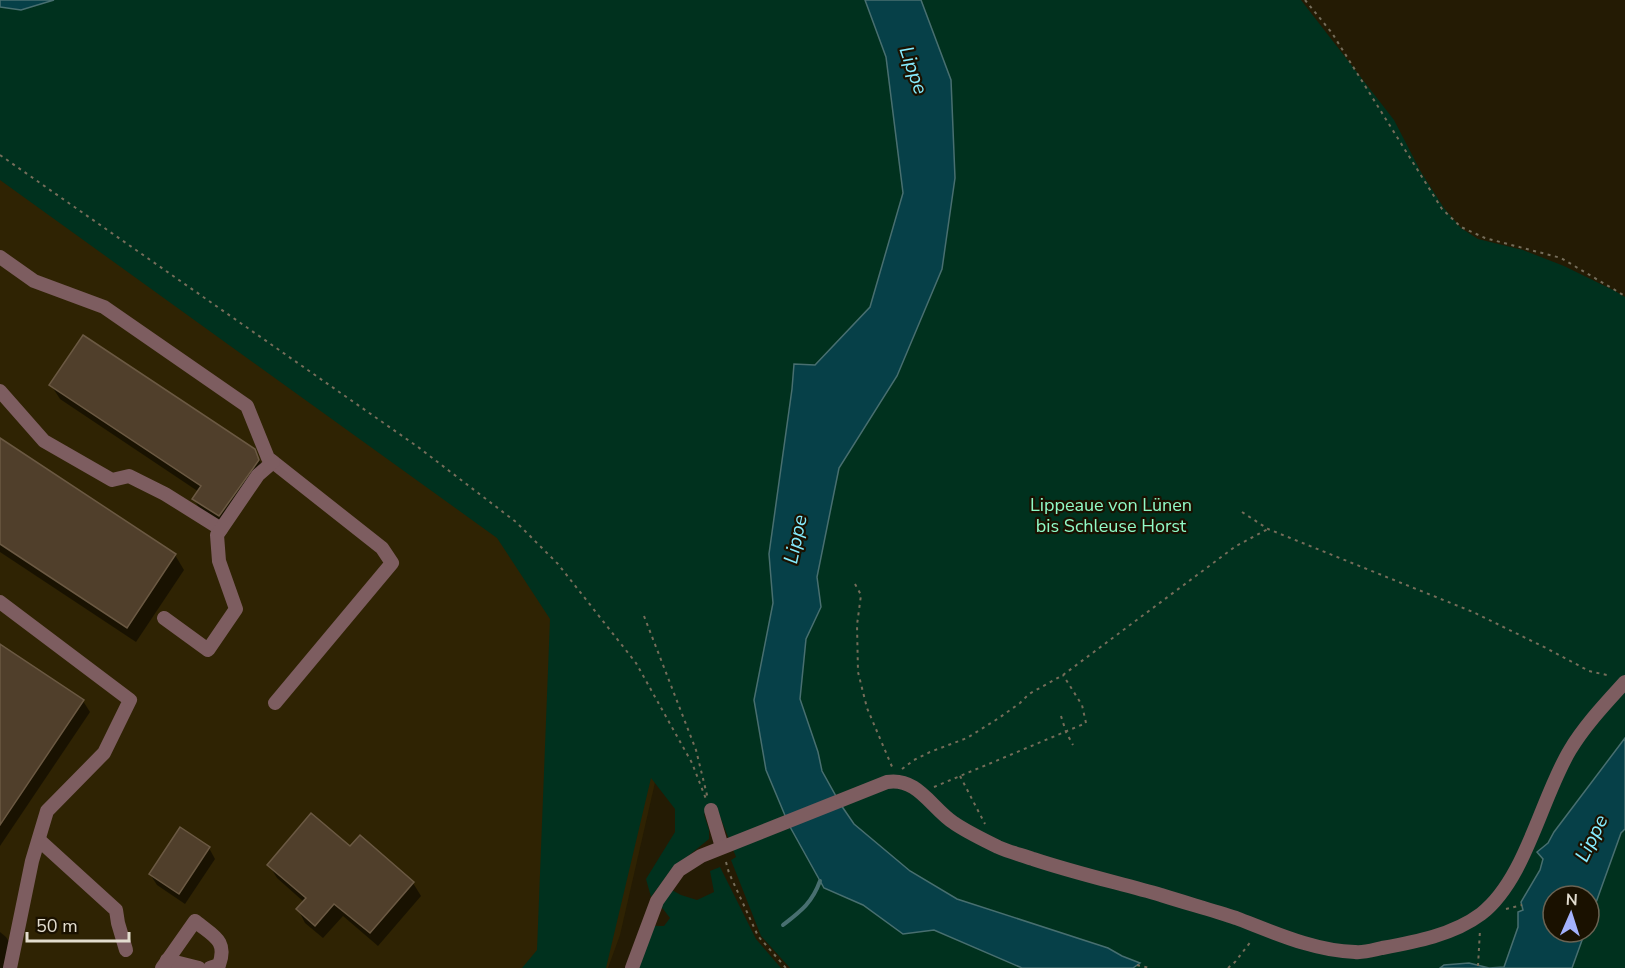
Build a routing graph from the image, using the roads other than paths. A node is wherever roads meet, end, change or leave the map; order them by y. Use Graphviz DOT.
graph roads {
  1 [pos="0,257"];
  2 [pos="0,391"];
  3 [pos="273,462"];
  4 [pos="222,529"];
  5 [pos="0,602"];
  6 [pos="164,618"];
  7 [pos="1620,680"];
  8 [pos="275,703"];
  9 [pos="711,810"];
  10 [pos="39,840"];
  11 [pos="726,845"];
  12 [pos="126,950"];
  13 [pos="165,964"];
  14 [pos="10,968"];
  15 [pos="199,968"];
  16 [pos="210,968"];
  17 [pos="632,968"];
  1 -- 3 [label="street"];
  2 -- 4 [label="street"];
  3 -- 4 [label="street"];
  3 -- 8 [label="street"];
  4 -- 6 [label="street"];
  5 -- 10 [label="street"];
  7 -- 11 [label="street"];
  9 -- 11 [label="street"];
  10 -- 12 [label="street"];
  10 -- 14 [label="street"];
  11 -- 17 [label="street"];
  13 -- 15 [label="street"];
  13 -- 16 [label="street"];
}
